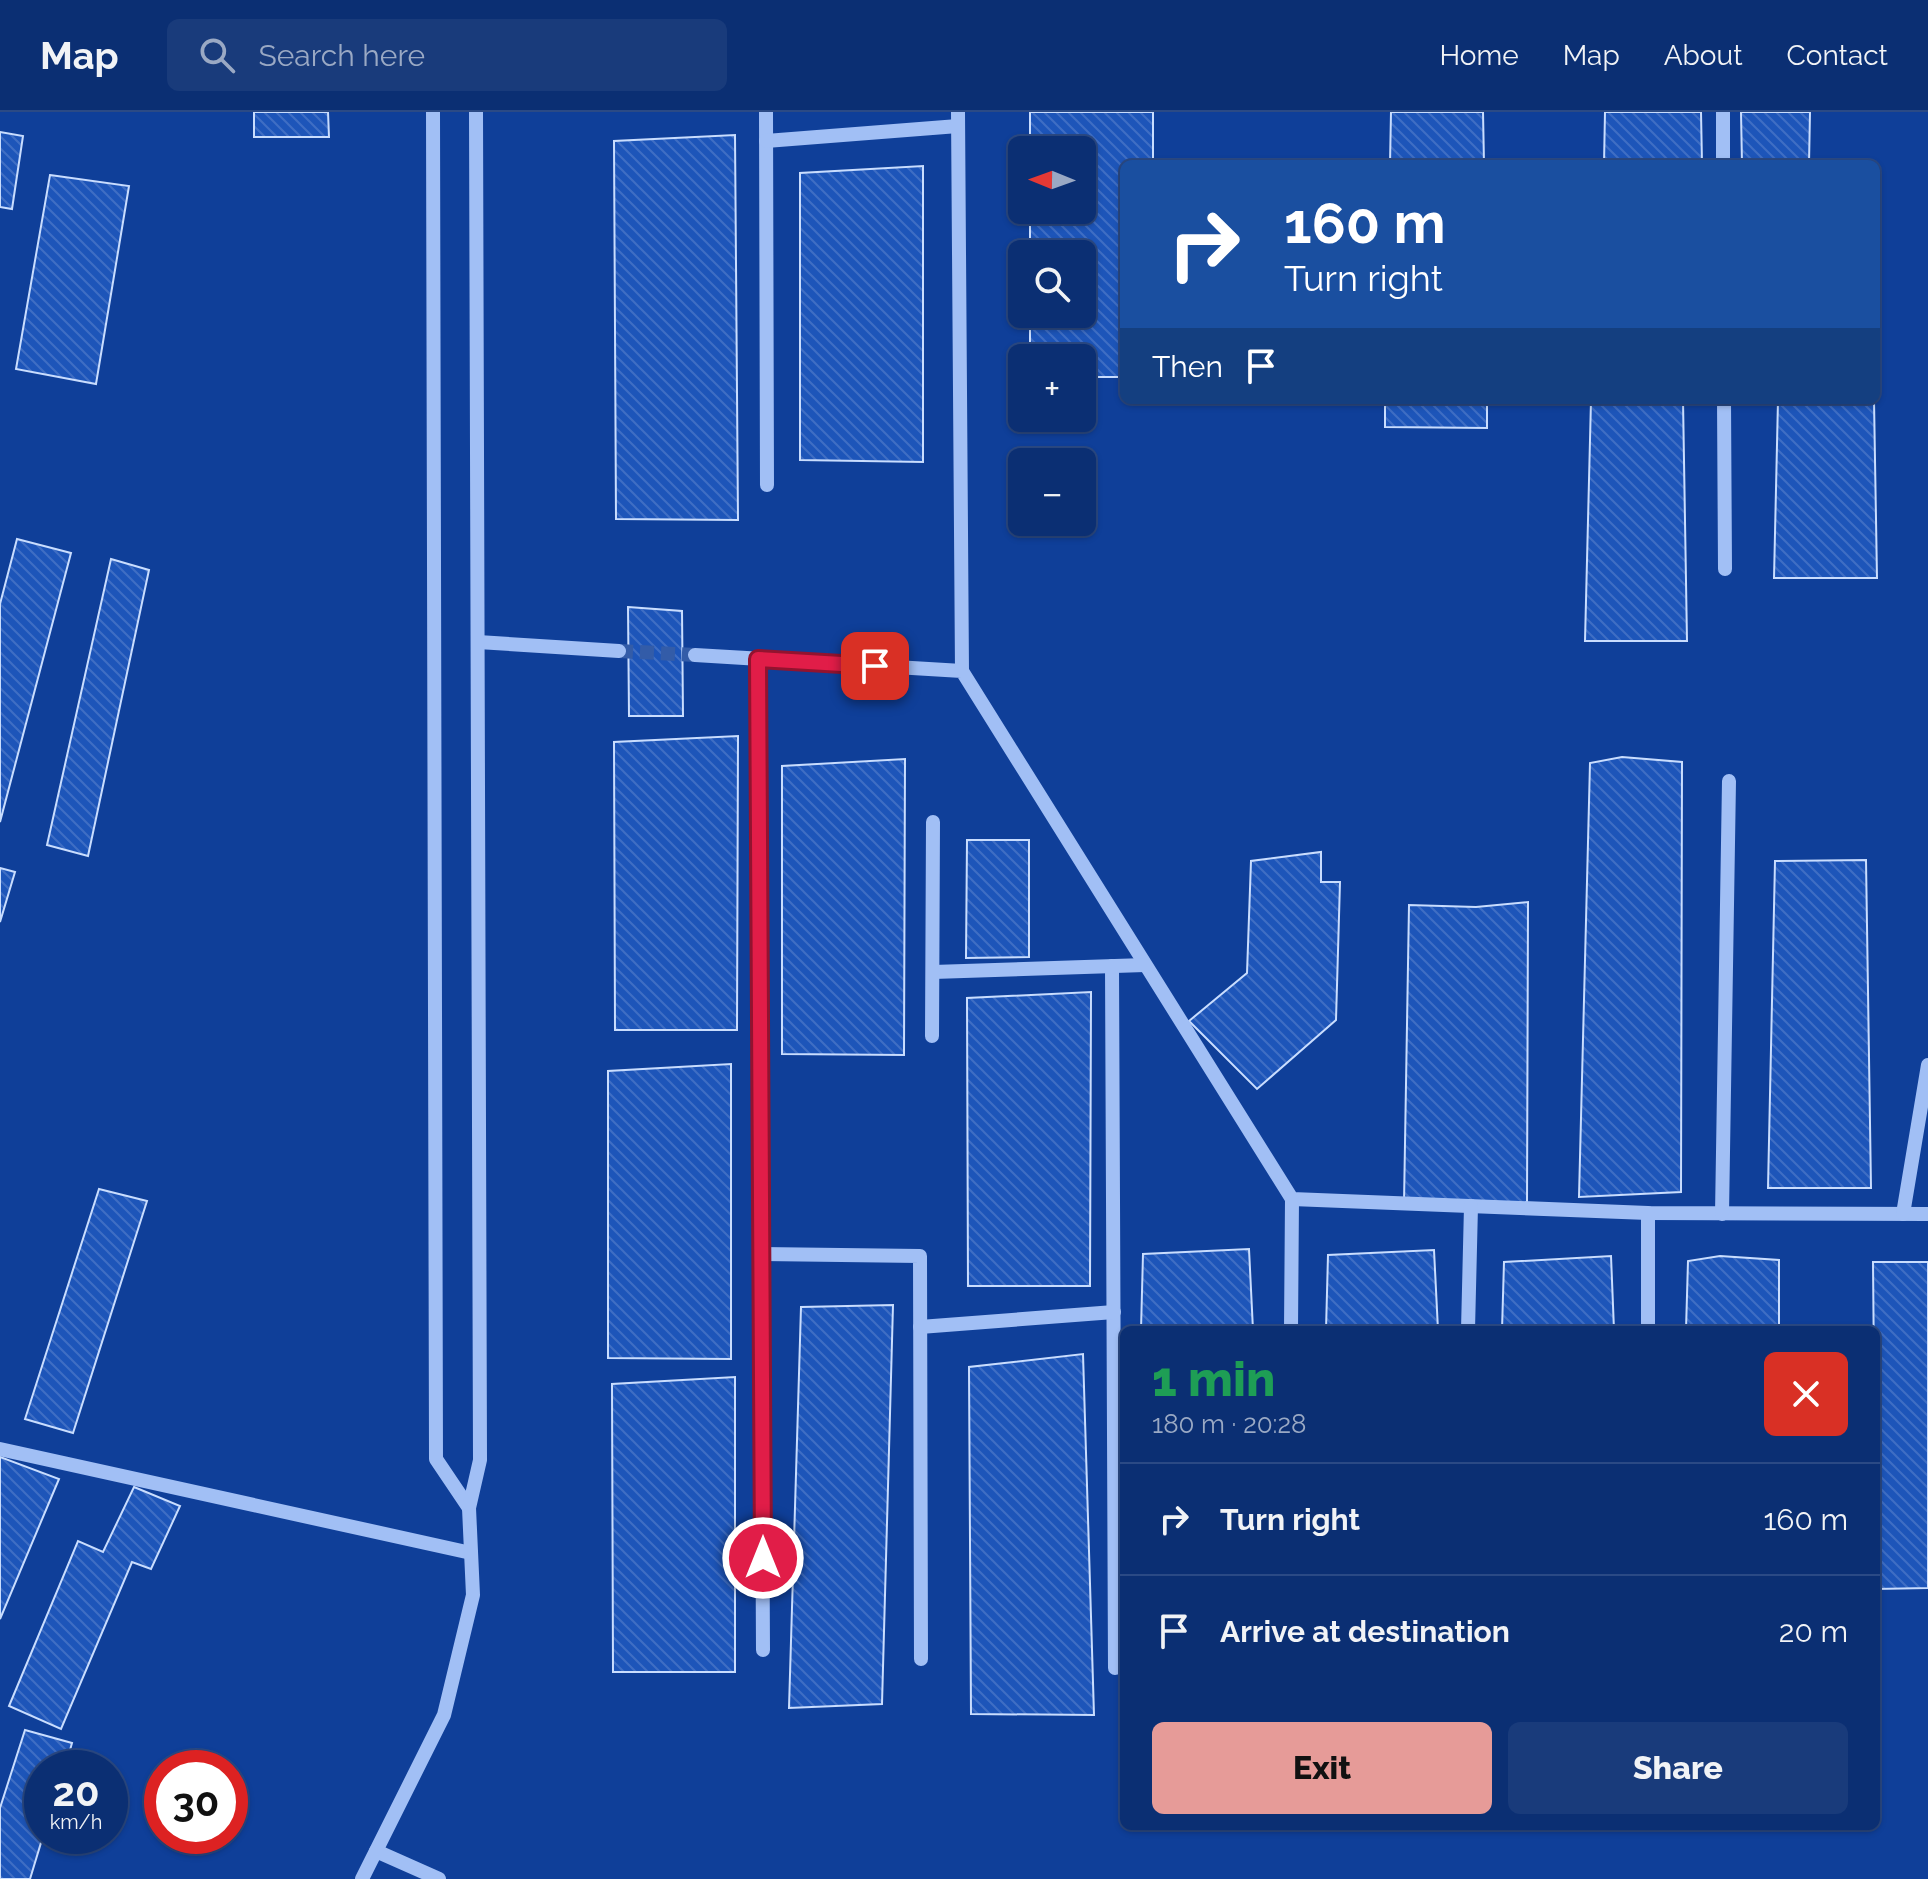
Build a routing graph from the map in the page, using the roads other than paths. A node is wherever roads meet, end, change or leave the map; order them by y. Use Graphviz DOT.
graph roads {
  1 [pos="433,112"];
  2 [pos="476,112"];
  3 [pos="766,112"];
  4 [pos="1723,112"];
  5 [pos="958,119"];
  6 [pos="766,141"];
  7 [pos="1723,160"];
  8 [pos="1724,404"];
  9 [pos="767,485"];
  10 [pos="1725,569"];
  11 [pos="478,642"];
  12 [pos="619,651"];
  13 [pos="695,655"];
  14 [pos="758,659"];
  15 [pos="962,671"];
  16 [pos="1729,781"];
  17 [pos="933,822"];
  18 [pos="1145,965"];
  19 [pos="1112,966"];
  20 [pos="933,972"];
  21 [pos="932,1036"];
  22 [pos="1928,1065"];
  23 [pos="1292,1199"];
  24 [pos="1471,1206"];
  25 [pos="1648,1213"];
  26 [pos="1722,1214"];
  27 [pos="1903,1214"];
  28 [pos="1928,1214"];
  29 [pos="761,1254"];
  30 [pos="1114,1312"];
  31 [pos="1291,1326"];
  32 [pos="1468,1326"];
  33 [pos="1648,1326"];
  34 [pos="920,1327"];
  35 [pos="0,1449"];
  36 [pos="469,1508"];
  37 [pos="471,1553"];
  38 [pos="763,1650"];
  39 [pos="921,1659"];
  40 [pos="1115,1668"];
  41 [pos="376,1851"];
  42 [pos="362,1879"];
  43 [pos="439,1879"];
  1 -- 36 [label="street"];
  2 -- 11 [label="street"];
  3 -- 6 [label="street"];
  4 -- 7 [label="street"];
  5 -- 6 [label="street"];
  5 -- 15 [label="street"];
  6 -- 9 [label="street"];
  8 -- 10 [label="street"];
  11 -- 12 [label="street"];
  11 -- 36 [label="street"];
  13 -- 14 [label="street"];
  14 -- 15 [label="street"];
  14 -- 29 [label="street"];
  15 -- 18 [label="street"];
  16 -- 26 [label="street"];
  17 -- 20 [label="street"];
  18 -- 19 [label="street"];
  18 -- 23 [label="street"];
  19 -- 20 [label="street"];
  19 -- 30 [label="street"];
  20 -- 21 [label="street"];
  22 -- 27 [label="street"];
  23 -- 24 [label="street"];
  23 -- 31 [label="street"];
  24 -- 25 [label="street"];
  24 -- 32 [label="street"];
  25 -- 26 [label="street"];
  25 -- 33 [label="street"];
  26 -- 27 [label="street"];
  27 -- 28 [label="street"];
  29 -- 34 [label="street"];
  29 -- 38 [label="street"];
  30 -- 34 [label="street"];
  30 -- 40 [label="street"];
  34 -- 39 [label="street"];
  35 -- 37 [label="street"];
  36 -- 37 [label="street"];
  37 -- 41 [label="street"];
  41 -- 42 [label="street"];
  41 -- 43 [label="street"];
}
